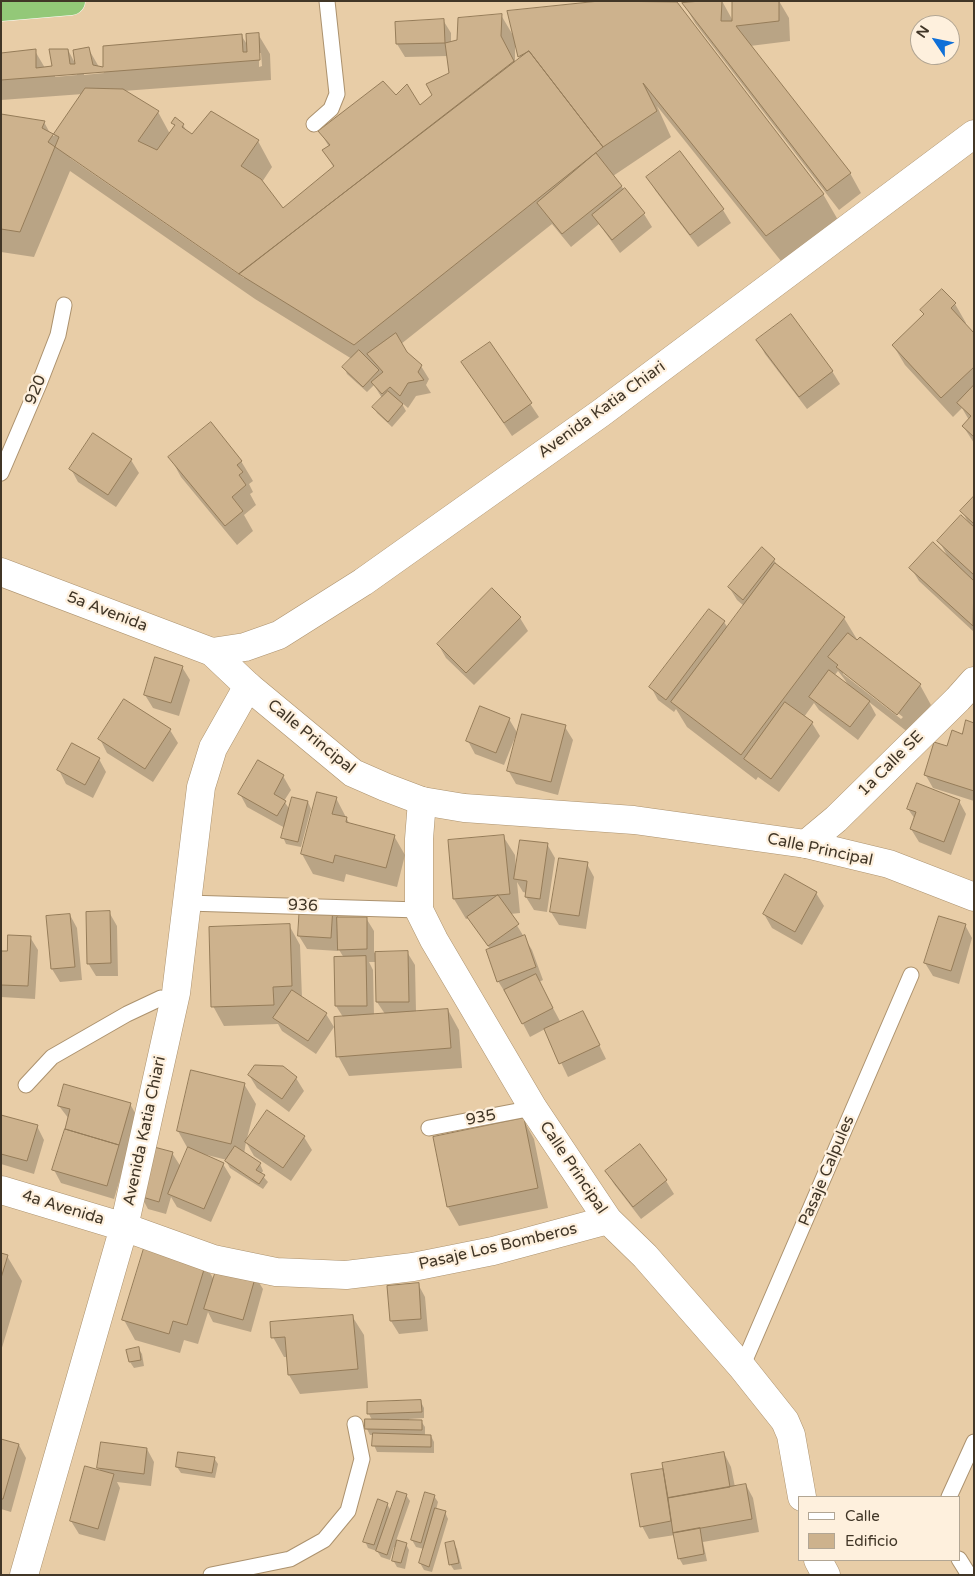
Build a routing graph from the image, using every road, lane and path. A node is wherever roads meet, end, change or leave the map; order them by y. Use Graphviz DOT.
graph roads {
  1 [pos="71,1"];
  2 [pos="327,1"];
  3 [pos="1,7"];
  4 [pos="314,124"];
  5 [pos="974,134"];
  6 [pos="64,304"];
  7 [pos="1,473"];
  8 [pos="1,572"];
  9 [pos="212,652"];
  10 [pos="248,686"];
  11 [pos="968,695"];
  12 [pos="422,801"];
  13 [pos="806,844"];
  14 [pos="974,898"];
  15 [pos="187,903"];
  16 [pos="419,910"];
  17 [pos="911,975"];
  18 [pos="168,996"];
  19 [pos="26,1085"];
  20 [pos="533,1108"];
  21 [pos="430,1128"];
  22 [pos="1,1190"];
  23 [pos="608,1220"];
  24 [pos="124,1227"];
  25 [pos="742,1367"];
  26 [pos="355,1424"];
  27 [pos="974,1442"];
  28 [pos="802,1496"];
  29 [pos="949,1496"];
  30 [pos="819,1561"];
  31 [pos="960,1561"];
  32 [pos="24,1575"];
  33 [pos="211,1575"];
  34 [pos="826,1575"];
  35 [pos="969,1575"];
  1 -- 3 [label="highway"];
  2 -- 4 [label="lane"];
  5 -- 9 [label="street, Avenida Katia Chiari"];
  6 -- 7 [label="lane, 920"];
  8 -- 9 [label="street, 5a Avenida"];
  9 -- 10 [label="street, Calle Principal"];
  10 -- 12 [label="street, Calle Principal"];
  10 -- 15 [label="street, Avenida Katia Chiari"];
  11 -- 13 [label="street, 1a Calle SE"];
  12 -- 13 [label="street, Calle Principal"];
  12 -- 16 [label="street, Calle Principal"];
  13 -- 14 [label="street, Calle Principal"];
  15 -- 16 [label="lane, 936"];
  15 -- 18 [label="street, Avenida Katia Chiari"];
  16 -- 20 [label="street, Calle Principal"];
  17 -- 25 [label="lane, Pasaje Calpules"];
  18 -- 19 [label="lane"];
  18 -- 24 [label="street, Avenida Katia Chiari"];
  20 -- 21 [label="lane, 935"];
  20 -- 23 [label="street, Calle Principal"];
  22 -- 24 [label="street, 4a Avenida"];
  23 -- 24 [label="street, Pasaje Los Bomberos"];
  23 -- 25 [label="street, Calle Principal"];
  24 -- 32 [label="street, Avenida Katia Chiari"];
  25 -- 28 [label="street, Calle Principal"];
  26 -- 33 [label="lane"];
  27 -- 29 [label="lane"];
  30 -- 34 [label="street"];
  31 -- 35 [label="lane"];
}
